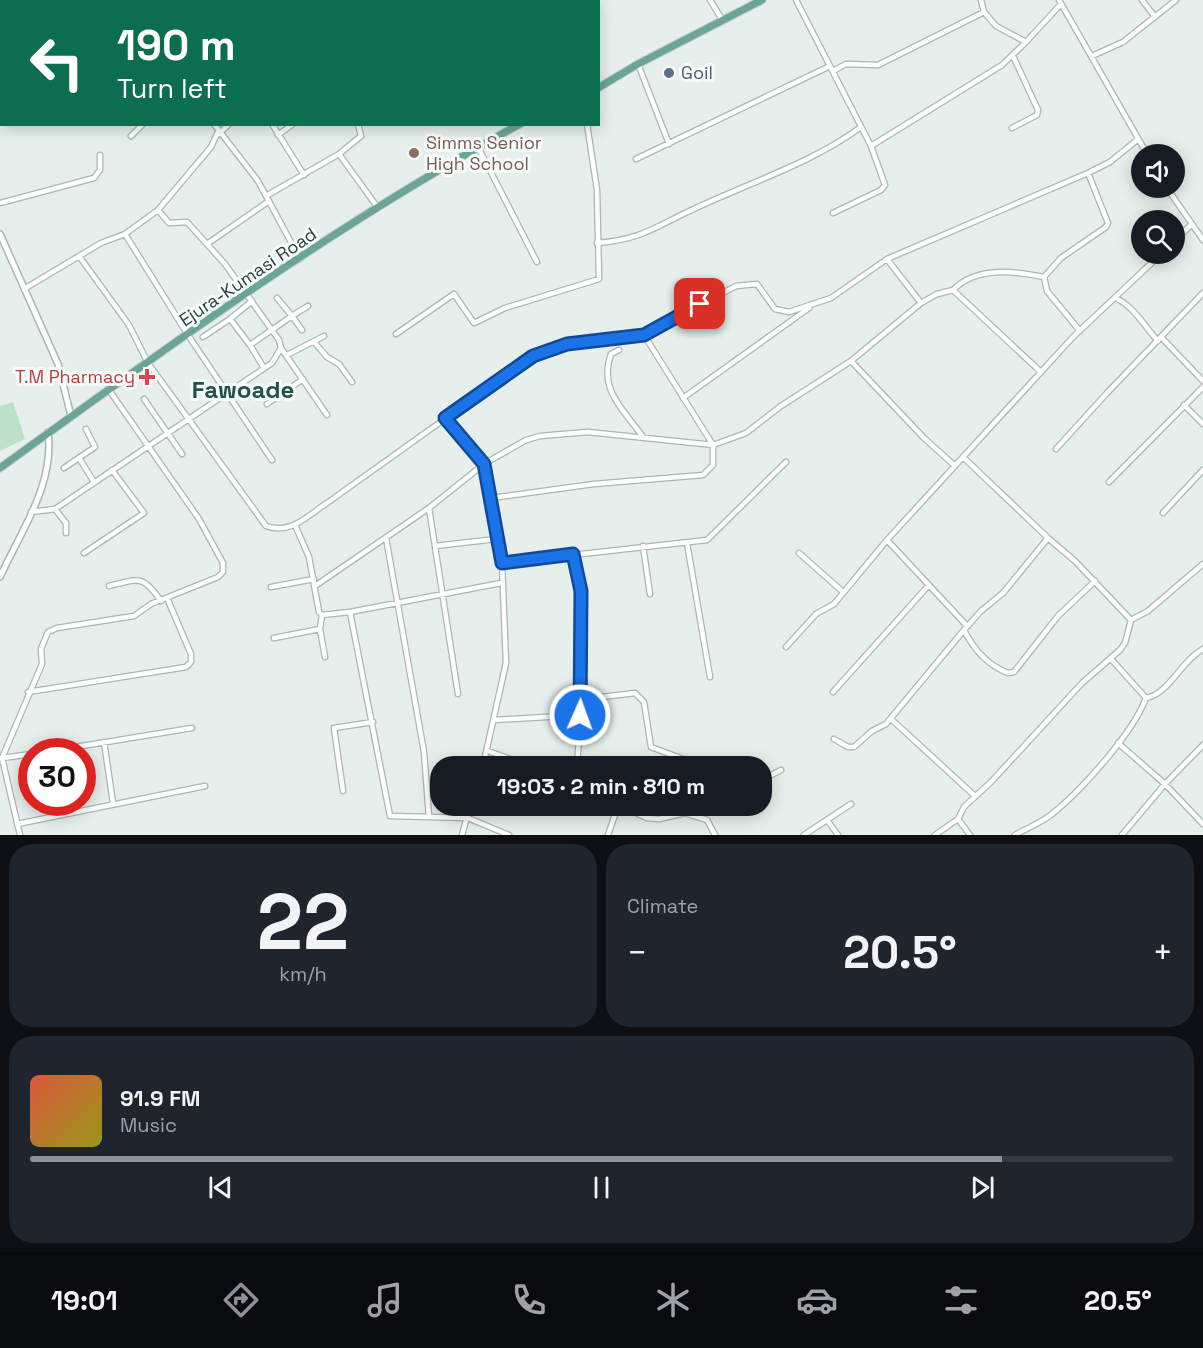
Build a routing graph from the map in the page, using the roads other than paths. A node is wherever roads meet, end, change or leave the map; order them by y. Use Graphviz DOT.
graph roads {
  1 [pos="710,0"];
  2 [pos="762,0"];
  3 [pos="796,0"];
  4 [pos="981,0"];
  5 [pos="1142,0"];
  6 [pos="1176,0"];
  7 [pos="1060,2"];
  8 [pos="984,12"];
  9 [pos="1155,17"];
  10 [pos="723,21"];
  11 [pos="1026,42"];
  12 [pos="1013,56"];
  13 [pos="1092,56"];
  14 [pos="638,64"];
  15 [pos="831,68"];
  16 [pos="600,87"];
  17 [pos="141,126"];
  18 [pos="214,126"];
  19 [pos="227,126"];
  20 [pos="273,126"];
  21 [pos="290,126"];
  22 [pos="358,126"];
  23 [pos="516,126"];
  24 [pos="587,126"];
  25 [pos="861,127"];
  26 [pos="1012,128"];
  27 [pos="218,133"];
  28 [pos="278,135"];
  29 [pos="131,136"];
  30 [pos="1137,140"];
  31 [pos="669,144"];
  32 [pos="1140,144"];
  33 [pos="478,147"];
  34 [pos="871,147"];
  35 [pos="339,154"];
  36 [pos="100,155"];
  37 [pos="636,159"];
  38 [pos="1088,173"];
  39 [pos="304,175"];
  40 [pos="1173,198"];
  41 [pos="267,199"];
  42 [pos="0,203"];
  43 [pos="378,208"];
  44 [pos="158,210"];
  45 [pos="833,213"];
  46 [pos="1191,225"];
  47 [pos="1185,231"];
  48 [pos="0,234"];
  49 [pos="125,234"];
  50 [pos="1203,240"];
  51 [pos="597,243"];
  52 [pos="207,244"];
  53 [pos="79,256"];
  54 [pos="300,259"];
  55 [pos="887,259"];
  56 [pos="537,262"];
  57 [pos="1151,264"];
  58 [pos="1044,277"];
  59 [pos="24,289"];
  60 [pos="953,290"];
  61 [pos="1203,293"];
  62 [pos="247,294"];
  63 [pos="277,298"];
  64 [pos="1115,298"];
  65 [pos="252,301"];
  66 [pos="921,303"];
  67 [pos="308,306"];
  68 [pos="811,306"];
  69 [pos="292,316"];
  70 [pos="230,319"];
  71 [pos="302,330"];
  72 [pos="272,331"];
  73 [pos="1080,331"];
  74 [pos="396,334"];
  75 [pos="188,335"];
  76 [pos="644,335"];
  77 [pos="324,336"];
  78 [pos="203,337"];
  79 [pos="1160,340"];
  80 [pos="314,342"];
  81 [pos="249,345"];
  82 [pos="281,348"];
  83 [pos="619,350"];
  84 [pos="287,356"];
  85 [pos="851,361"];
  86 [pos="148,363"];
  87 [pos="264,368"];
  88 [pos="1041,372"];
  89 [pos="303,379"];
  90 [pos="1203,381"];
  91 [pos="352,382"];
  92 [pos="1203,387"];
  93 [pos="109,390"];
  94 [pos="227,393"];
  95 [pos="684,398"];
  96 [pos="144,399"];
  97 [pos="267,404"];
  98 [pos="1184,405"];
  99 [pos="327,415"];
  100 [pos="71,416"];
  101 [pos="445,418"];
  102 [pos="188,420"];
  103 [pos="1203,424"];
  104 [pos="86,429"];
  105 [pos="48,432"];
  106 [pos="168,434"];
  107 [pos="643,438"];
  108 [pos="148,444"];
  109 [pos="713,445"];
  110 [pos="1056,449"];
  111 [pos="182,454"];
  112 [pos="963,457"];
  113 [pos="79,458"];
  114 [pos="272,460"];
  115 [pos="786,462"];
  116 [pos="484,464"];
  117 [pos="954,465"];
  118 [pos="0,468"];
  119 [pos="64,468"];
  120 [pos="112,470"];
  121 [pos="1203,470"];
  122 [pos="94,482"];
  123 [pos="1109,482"];
  124 [pos="491,498"];
  125 [pos="429,508"];
  126 [pos="55,509"];
  127 [pos="31,512"];
  128 [pos="1163,513"];
  129 [pos="295,525"];
  130 [pos="66,534"];
  131 [pos="386,538"];
  132 [pos="1048,538"];
  133 [pos="496,539"];
  134 [pos="887,540"];
  135 [pos="687,543"];
  136 [pos="435,546"];
  137 [pos="643,546"];
  138 [pos="84,553"];
  139 [pos="799,553"];
  140 [pos="573,554"];
  141 [pos="502,563"];
  142 [pos="1203,564"];
  143 [pos="0,576"];
  144 [pos="314,579"];
  145 [pos="1095,580"];
  146 [pos="501,583"];
  147 [pos="109,586"];
  148 [pos="315,586"];
  149 [pos="928,586"];
  150 [pos="271,587"];
  151 [pos="843,592"];
  152 [pos="650,594"];
  153 [pos="441,595"];
  154 [pos="167,598"];
  155 [pos="161,601"];
  156 [pos="396,603"];
  157 [pos="350,612"];
  158 [pos="322,615"];
  159 [pos="1131,620"];
  160 [pos="320,628"];
  161 [pos="966,628"];
  162 [pos="274,638"];
  163 [pos="786,647"];
  164 [pos="1203,649"];
  165 [pos="325,657"];
  166 [pos="1111,659"];
  167 [pos="710,677"];
  168 [pos="28,692"];
  169 [pos="833,692"];
  170 [pos="458,694"];
  171 [pos="582,696"];
  172 [pos="1146,698"];
  173 [pos="580,715"];
  174 [pos="891,719"];
  175 [pos="495,720"];
  176 [pos="372,722"];
  177 [pos="192,728"];
  178 [pos="834,739"];
  179 [pos="104,742"];
  180 [pos="96,743"];
  181 [pos="1118,744"];
  182 [pos="1203,745"];
  183 [pos="488,751"];
  184 [pos="2,754"];
  185 [pos="18,754"];
  186 [pos="486,756"];
  187 [pos="502,756"];
  188 [pos="578,756"];
  189 [pos="675,756"];
  190 [pos="782,770"];
  191 [pos="772,775"];
  192 [pos="1165,784"];
  193 [pos="205,786"];
  194 [pos="343,791"];
  195 [pos="975,796"];
  196 [pos="113,803"];
  197 [pos="851,804"];
  198 [pos="615,816"];
  199 [pos="642,816"];
  200 [pos="672,816"];
  201 [pos="694,816"];
  202 [pos="429,817"];
  203 [pos="468,818"];
  204 [pos="958,819"];
  205 [pos="827,820"];
  206 [pos="17,824"];
  207 [pos="1203,824"];
  208 [pos="1124,833"];
  209 [pos="20,835"];
  210 [pos="462,835"];
  211 [pos="509,835"];
  212 [pos="608,835"];
  213 [pos="715,835"];
  214 [pos="804,835"];
  215 [pos="838,835"];
  216 [pos="935,835"];
  217 [pos="970,835"];
  218 [pos="1015,835"];
  219 [pos="1131,835"];
  1 -- 10 [label="street"];
  2 -- 10 [label="main road"];
  3 -- 15 [label="street"];
  4 -- 8 [label="street"];
  5 -- 9 [label="street"];
  6 -- 9 [label="street"];
  7 -- 11 [label="street"];
  7 -- 13 [label="street"];
  8 -- 11 [label="street"];
  8 -- 15 [label="street"];
  9 -- 13 [label="street"];
  10 -- 14 [label="main road"];
  11 -- 12 [label="street"];
  12 -- 26 [label="street"];
  12 -- 34 [label="street"];
  13 -- 30 [label="street"];
  14 -- 16 [label="main road"];
  14 -- 31 [label="street"];
  15 -- 25 [label="street"];
  15 -- 31 [label="street"];
  17 -- 29 [label="street"];
  18 -- 27 [label="street"];
  19 -- 27 [label="street"];
  20 -- 28 [label="street"];
  21 -- 28 [label="street"];
  22 -- 35 [label="street"];
  23 -- 33 [label="main road, Ejura-Kumasi Road"];
  24 -- 51 [label="street"];
  25 -- 34 [label="street"];
  25 -- 51 [label="street"];
  27 -- 41 [label="street"];
  27 -- 44 [label="street"];
  28 -- 39 [label="street"];
  30 -- 32 [label="street"];
  30 -- 38 [label="street"];
  31 -- 37 [label="street"];
  33 -- 43 [label="main road, Ejura-Kumasi Road"];
  33 -- 56 [label="street"];
  34 -- 45 [label="street"];
  35 -- 39 [label="street"];
  35 -- 43 [label="street"];
  36 -- 42 [label="street"];
  38 -- 55 [label="street"];
  38 -- 58 [label="street"];
  39 -- 41 [label="street"];
  40 -- 46 [label="street"];
  41 -- 52 [label="street"];
  41 -- 54 [label="street"];
  43 -- 54 [label="main road, Ejura-Kumasi Road"];
  44 -- 49 [label="street"];
  44 -- 52 [label="street"];
  46 -- 47 [label="street"];
  46 -- 50 [label="street"];
  48 -- 59 [label="street"];
  49 -- 53 [label="street"];
  49 -- 75 [label="street"];
  51 -- 74 [label="street"];
  52 -- 62 [label="street"];
  53 -- 59 [label="street"];
  53 -- 86 [label="street"];
  54 -- 62 [label="main road, Ejura-Kumasi Road"];
  55 -- 66 [label="street"];
  55 -- 68 [label="street"];
  57 -- 64 [label="street"];
  58 -- 60 [label="street"];
  58 -- 73 [label="street"];
  59 -- 100 [label="street"];
  60 -- 66 [label="street"];
  60 -- 88 [label="street"];
  61 -- 79 [label="street"];
  62 -- 65 [label="street"];
  62 -- 75 [label="main road, Ejura-Kumasi Road"];
  63 -- 69 [label="street"];
  64 -- 73 [label="street"];
  64 -- 79 [label="street"];
  65 -- 70 [label="street"];
  65 -- 72 [label="street"];
  66 -- 85 [label="street"];
  67 -- 69 [label="street"];
  68 -- 76 [label="street"];
  68 -- 95 [label="street"];
  69 -- 71 [label="street"];
  69 -- 72 [label="street"];
  70 -- 78 [label="street"];
  70 -- 81 [label="street"];
  72 -- 81 [label="street"];
  72 -- 82 [label="street"];
  73 -- 88 [label="street"];
  75 -- 86 [label="main road, Ejura-Kumasi Road"];
  75 -- 94 [label="street"];
  76 -- 95 [label="street"];
  76 -- 101 [label="street"];
  77 -- 80 [label="street"];
  79 -- 90 [label="street"];
  79 -- 110 [label="street"];
  80 -- 84 [label="street"];
  80 -- 91 [label="street"];
  81 -- 87 [label="street"];
  82 -- 84 [label="street"];
  82 -- 87 [label="street"];
  83 -- 107 [label="street"];
  84 -- 89 [label="street"];
  85 -- 109 [label="street"];
  85 -- 117 [label="street"];
  86 -- 93 [label="main road, Ejura-Kumasi Road"];
  86 -- 102 [label="street"];
  87 -- 94 [label="street"];
  88 -- 112 [label="street"];
  89 -- 97 [label="street"];
  89 -- 99 [label="street"];
  92 -- 98 [label="street"];
  93 -- 100 [label="main road, Ejura-Kumasi Road"];
  93 -- 108 [label="street"];
  94 -- 102 [label="street"];
  94 -- 114 [label="street"];
  95 -- 109 [label="street"];
  96 -- 106 [label="street"];
  98 -- 103 [label="street"];
  98 -- 123 [label="street"];
  100 -- 105 [label="main road, Ejura-Kumasi Road"];
  101 -- 116 [label="street"];
  101 -- 129 [label="street"];
  102 -- 106 [label="street"];
  102 -- 129 [label="street"];
  104 -- 113 [label="street"];
  105 -- 118 [label="main road, Ejura-Kumasi Road"];
  105 -- 127 [label="street"];
  106 -- 108 [label="street"];
  106 -- 111 [label="street"];
  107 -- 109 [label="street"];
  107 -- 116 [label="street"];
  108 -- 120 [label="street"];
  108 -- 154 [label="street"];
  109 -- 124 [label="street"];
  112 -- 117 [label="street"];
  112 -- 132 [label="street"];
  113 -- 119 [label="street"];
  113 -- 122 [label="street"];
  115 -- 135 [label="street"];
  116 -- 124 [label="street"];
  116 -- 125 [label="street"];
  117 -- 134 [label="street"];
  120 -- 122 [label="street"];
  120 -- 138 [label="street"];
  121 -- 128 [label="street"];
  122 -- 126 [label="street"];
  124 -- 133 [label="street"];
  125 -- 131 [label="street"];
  125 -- 136 [label="street"];
  126 -- 127 [label="street"];
  126 -- 130 [label="street"];
  127 -- 143 [label="street"];
  129 -- 144 [label="street"];
  131 -- 148 [label="street"];
  131 -- 156 [label="street"];
  132 -- 145 [label="street"];
  132 -- 161 [label="street"];
  133 -- 136 [label="street"];
  133 -- 141 [label="street"];
  134 -- 149 [label="street"];
  134 -- 151 [label="street"];
  135 -- 137 [label="street"];
  135 -- 167 [label="street"];
  136 -- 153 [label="street"];
  137 -- 140 [label="street"];
  137 -- 152 [label="street"];
  139 -- 151 [label="street"];
  140 -- 141 [label="street"];
  140 -- 171 [label="street"];
  141 -- 146 [label="street"];
  142 -- 159 [label="street"];
  144 -- 148 [label="street"];
  144 -- 150 [label="street"];
  145 -- 159 [label="street"];
  145 -- 161 [label="street"];
  146 -- 153 [label="street"];
  146 -- 175 [label="street"];
  147 -- 155 [label="street"];
  148 -- 158 [label="street"];
  149 -- 161 [label="street"];
  149 -- 169 [label="street"];
  151 -- 163 [label="street"];
  153 -- 156 [label="street"];
  153 -- 170 [label="street"];
  154 -- 155 [label="street"];
  154 -- 168 [label="street"];
  155 -- 168 [label="street"];
  156 -- 157 [label="street"];
  156 -- 202 [label="street"];
  157 -- 158 [label="street"];
  157 -- 176 [label="street"];
  158 -- 160 [label="street"];
  159 -- 166 [label="street"];
  160 -- 162 [label="street"];
  160 -- 165 [label="street"];
  161 -- 174 [label="street"];
  164 -- 172 [label="street"];
  166 -- 172 [label="street"];
  166 -- 195 [label="street"];
  168 -- 184 [label="street"];
  171 -- 173 [label="street"];
  171 -- 189 [label="street"];
  172 -- 181 [label="street"];
  173 -- 175 [label="street"];
  173 -- 188 [label="street"];
  174 -- 178 [label="street"];
  174 -- 195 [label="street"];
  175 -- 183 [label="street"];
  176 -- 194 [label="street"];
  176 -- 202 [label="street"];
  177 -- 179 [label="street"];
  179 -- 180 [label="street"];
  179 -- 196 [label="street"];
  181 -- 192 [label="street"];
  181 -- 218 [label="street"];
  182 -- 192 [label="street"];
  183 -- 186 [label="street"];
  183 -- 187 [label="street"];
  184 -- 185 [label="street"];
  184 -- 206 [label="street"];
  190 -- 191 [label="street"];
  192 -- 207 [label="street"];
  192 -- 208 [label="street"];
  193 -- 196 [label="street"];
  195 -- 204 [label="street"];
  196 -- 206 [label="street"];
  197 -- 205 [label="street"];
  198 -- 212 [label="street"];
  199 -- 200 [label="street"];
  201 -- 213 [label="street"];
  202 -- 203 [label="street"];
  203 -- 210 [label="street"];
  203 -- 211 [label="street"];
  204 -- 216 [label="street"];
  204 -- 217 [label="street"];
  205 -- 214 [label="street"];
  205 -- 215 [label="street"];
  206 -- 209 [label="street"];
  208 -- 219 [label="street"];
}
